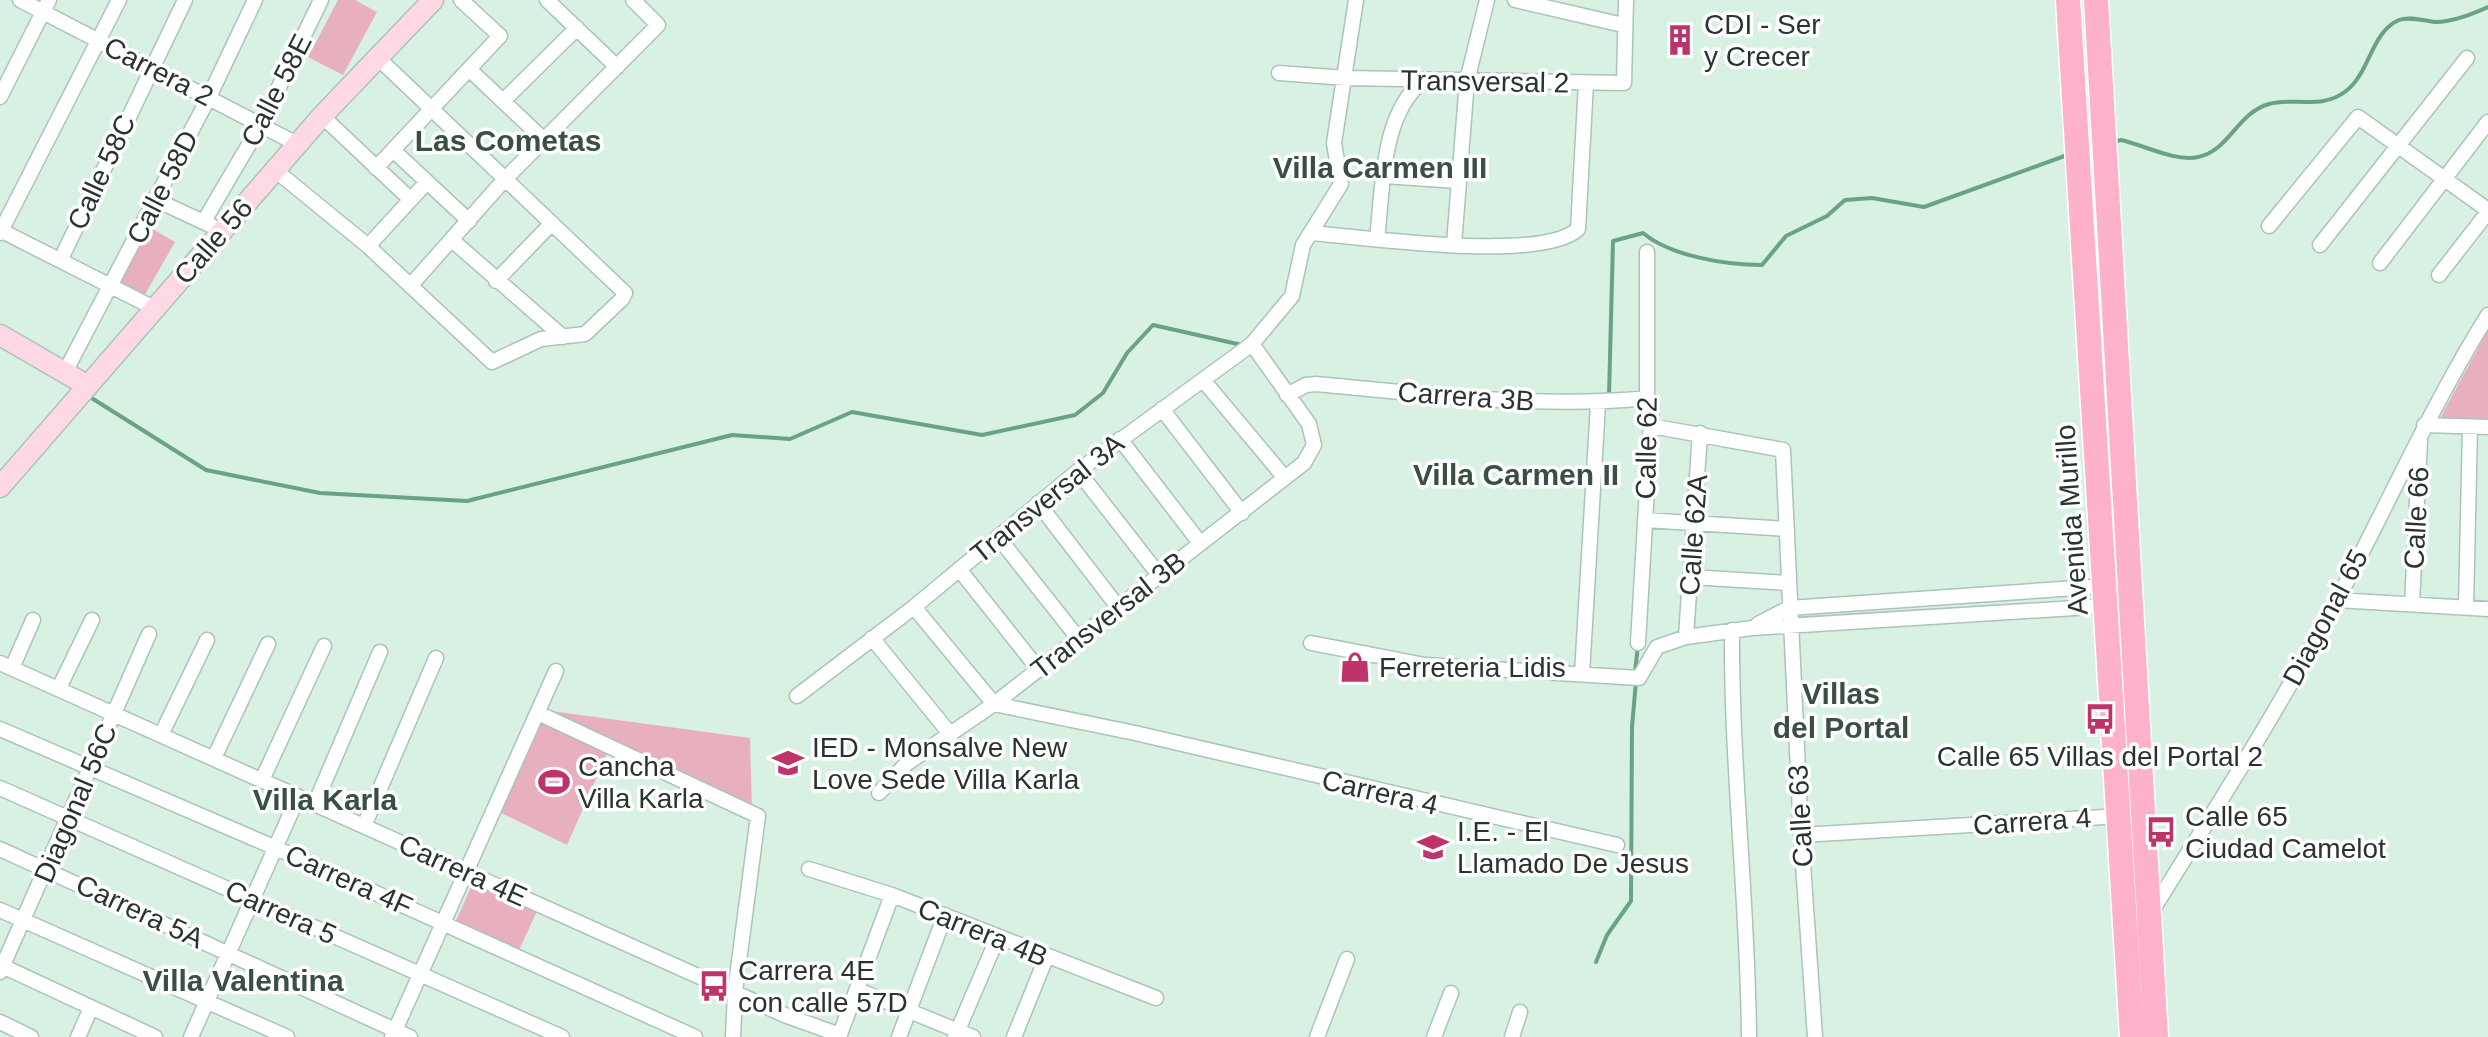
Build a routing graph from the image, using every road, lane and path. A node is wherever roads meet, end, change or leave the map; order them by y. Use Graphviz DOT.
graph roads {
  1 [pos="20,0"];
  2 [pos="119,0"];
  3 [pos="185,0"];
  4 [pos="255,0"];
  5 [pos="321,0"];
  6 [pos="433,0"];
  7 [pos="461,0"];
  8 [pos="547,0"];
  9 [pos="633,0"];
  10 [pos="1356,0"];
  11 [pos="1487,0"];
  12 [pos="1515,0"];
  13 [pos="1626,0"];
  14 [pos="2068,0"];
  15 [pos="2096,0"];
  16 [pos="46,6"];
  17 [pos="1623,25"];
  18 [pos="577,28"];
  19 [pos="98,39"];
  20 [pos="377,57"];
  21 [pos="2467,58"];
  22 [pos="617,67"];
  23 [pos="150,68"];
  24 [pos="469,69"];
  25 [pos="1279,73"];
  26 [pos="1346,78"];
  27 [pos="1424,80"];
  28 [pos="1467,81"];
  29 [pos="1586,83"];
  30 [pos="0,97"];
  31 [pos="209,97"];
  32 [pos="503,101"];
  33 [pos="432,110"];
  34 [pos="322,116"];
  35 [pos="2488,122"];
  36 [pos="261,124"];
  37 [pos="543,139"];
  38 [pos="297,144"];
  39 [pos="2398,146"];
  40 [pos="394,151"];
  41 [pos="376,168"];
  42 [pos="275,170"];
  43 [pos="1384,176"];
  44 [pos="505,179"];
  45 [pos="2444,179"];
  46 [pos="1458,181"];
  47 [pos="427,182"];
  48 [pos="154,199"];
  49 [pos="410,199"];
  50 [pos="2488,211"];
  51 [pos="469,221"];
  52 [pos="552,223"];
  53 [pos="213,226"];
  54 [pos="2269,226"];
  55 [pos="0,231"];
  56 [pos="1311,233"];
  57 [pos="1377,239"];
  58 [pos="453,241"];
  59 [pos="1454,244"];
  60 [pos="2320,245"];
  61 [pos="368,246"];
  62 [pos="1647,252"];
  63 [pos="61,259"];
  64 [pos="2380,263"];
  65 [pos="2439,275"];
  66 [pos="496,281"];
  67 [pos="411,285"];
  68 [pos="112,286"];
  69 [pos="154,308"];
  70 [pos="2488,315"];
  71 [pos="0,335"];
  72 [pos="563,337"];
  73 [pos="1252,344"];
  74 [pos="65,372"];
  75 [pos="1203,380"];
  76 [pos="88,386"];
  77 [pos="1287,395"];
  78 [pos="1647,398"];
  79 [pos="1598,404"];
  80 [pos="1162,409"];
  81 [pos="1651,426"];
  82 [pos="2470,427"];
  83 [pos="2488,427"];
  84 [pos="2422,428"];
  85 [pos="1700,433"];
  86 [pos="1120,439"];
  87 [pos="1078,471"];
  88 [pos="1285,478"];
  89 [pos="0,487"];
  90 [pos="1038,503"];
  91 [pos="1242,513"];
  92 [pos="1645,520"];
  93 [pos="1695,523"];
  94 [pos="1787,529"];
  95 [pos="998,537"];
  96 [pos="1200,543"];
  97 [pos="959,569"];
  98 [pos="1159,575"];
  99 [pos="1691,577"];
  100 [pos="1788,583"];
  101 [pos="2025,591"];
  102 [pos="2106,596"];
  103 [pos="2337,600"];
  104 [pos="2412,604"];
  105 [pos="914,607"];
  106 [pos="1118,607"];
  107 [pos="2466,607"];
  108 [pos="1789,608"];
  109 [pos="2488,609"];
  110 [pos="2025,611"];
  111 [pos="33,620"];
  112 [pos="92,620"];
  113 [pos="1789,625"];
  114 [pos="1752,628"];
  115 [pos="1732,630"];
  116 [pos="149,634"];
  117 [pos="1686,637"];
  118 [pos="872,638"];
  119 [pos="1078,638"];
  120 [pos="207,640"];
  121 [pos="1311,643"];
  122 [pos="1638,643"];
  123 [pos="268,644"];
  124 [pos="324,646"];
  125 [pos="380,652"];
  126 [pos="436,658"];
  127 [pos="6,666"];
  128 [pos="1039,670"];
  129 [pos="556,671"];
  130 [pos="1582,674"];
  131 [pos="59,688"];
  132 [pos="797,696"];
  133 [pos="994,704"];
  134 [pos="114,713"];
  135 [pos="538,713"];
  136 [pos="0,729"];
  137 [pos="161,735"];
  138 [pos="951,735"];
  139 [pos="214,758"];
  140 [pos="90,769"];
  141 [pos="262,780"];
  142 [pos="0,788"];
  143 [pos="879,793"];
  144 [pos="298,797"];
  145 [pos="315,804"];
  146 [pos="2121,816"];
  147 [pos="68,818"];
  148 [pos="364,826"];
  149 [pos="1801,835"];
  150 [pos="1617,845"];
  151 [pos="276,848"];
  152 [pos="0,849"];
  153 [pos="47,868"];
  154 [pos="809,869"];
  155 [pos="467,870"];
  156 [pos="892,895"];
  157 [pos="254,900"];
  158 [pos="0,910"];
  159 [pos="2150,914"];
  160 [pos="945,915"];
  161 [pos="24,920"];
  162 [pos="444,922"];
  163 [pos="997,939"];
  164 [pos="229,952"];
  165 [pos="1046,958"];
  166 [pos="1347,959"];
  167 [pos="1,968"];
  168 [pos="420,973"];
  169 [pos="858,990"];
  170 [pos="735,992"];
  171 [pos="1451,993"];
  172 [pos="1156,998"];
  173 [pos="206,1000"];
  174 [pos="91,1008"];
  175 [pos="1520,1012"];
  176 [pos="909,1013"];
  177 [pos="0,1022"];
  178 [pos="137,1033"];
  179 [pos="393,1034"];
  180 [pos="956,1034"];
  181 [pos="840,1036"];
  182 [pos="31,1037"];
  183 [pos="78,1037"];
  184 [pos="155,1037"];
  185 [pos="191,1037"];
  186 [pos="287,1037"];
  187 [pos="410,1037"];
  188 [pos="562,1037"];
  189 [pos="695,1037"];
  190 [pos="733,1037"];
  191 [pos="899,1037"];
  192 [pos="973,1037"];
  193 [pos="1014,1037"];
  194 [pos="1317,1037"];
  195 [pos="1434,1037"];
  196 [pos="1512,1037"];
  197 [pos="1749,1037"];
  198 [pos="1815,1037"];
  199 [pos="2132,1037"];
  200 [pos="2156,1037"];
  1 -- 16 [label="street, Carrera 2"];
  2 -- 19 [label="street"];
  3 -- 23 [label="street, Calle 58C"];
  4 -- 31 [label="street, Calle 58D"];
  5 -- 36 [label="street, Calle 58E"];
  6 -- 20 [label="main road, Calle 56"];
  7 -- 24 [label="street"];
  8 -- 18 [label="street"];
  9 -- 22 [label="street"];
  10 -- 26 [label="street"];
  11 -- 28 [label="street"];
  12 -- 17 [label="street"];
  13 -- 17 [label="street"];
  14 -- 102 [label="main road, Avenida Murillo"];
  15 -- 159 [label="main road, Avenida Murillo"];
  16 -- 19 [label="street, Carrera 2"];
  16 -- 30 [label="street"];
  17 -- 29 [label="street, Transversal 2"];
  18 -- 22 [label="street"];
  18 -- 32 [label="street"];
  19 -- 23 [label="street, Carrera 2"];
  19 -- 55 [label="street"];
  20 -- 33 [label="street"];
  20 -- 34 [label="main road, Calle 56"];
  21 -- 39 [label="street"];
  22 -- 37 [label="street"];
  23 -- 31 [label="street, Carrera 2"];
  23 -- 63 [label="street, Calle 58C"];
  24 -- 32 [label="street"];
  24 -- 33 [label="street"];
  25 -- 26 [label="street, Transversal 2"];
  26 -- 27 [label="street, Transversal 2"];
  26 -- 56 [label="street"];
  27 -- 28 [label="street, Transversal 2"];
  27 -- 43 [label="street"];
  28 -- 29 [label="street, Transversal 2"];
  28 -- 46 [label="street"];
  29 -- 59 [label="street"];
  31 -- 36 [label="street, Carrera 2"];
  31 -- 48 [label="street, Calle 58D"];
  32 -- 37 [label="street"];
  33 -- 40 [label="street"];
  33 -- 44 [label="street"];
  34 -- 38 [label="main road, Calle 56"];
  34 -- 41 [label="street"];
  35 -- 45 [label="street"];
  36 -- 38 [label="street, Carrera 2"];
  36 -- 53 [label="street, Calle 58E"];
  37 -- 44 [label="street"];
  38 -- 42 [label="main road, Calle 56"];
  39 -- 45 [label="street"];
  39 -- 54 [label="street"];
  39 -- 60 [label="street"];
  40 -- 41 [label="street"];
  40 -- 47 [label="street"];
  41 -- 49 [label="street"];
  42 -- 53 [label="main road, Calle 56"];
  42 -- 61 [label="street"];
  43 -- 46 [label="street"];
  43 -- 57 [label="street"];
  44 -- 51 [label="street"];
  44 -- 52 [label="street"];
  45 -- 50 [label="street"];
  45 -- 64 [label="street"];
  46 -- 59 [label="street"];
  47 -- 49 [label="street"];
  47 -- 51 [label="street"];
  48 -- 53 [label="street"];
  48 -- 68 [label="street, Calle 58D"];
  49 -- 61 [label="street"];
  50 -- 65 [label="street"];
  51 -- 58 [label="street"];
  52 -- 66 [label="street"];
  52 -- 72 [label="street"];
  53 -- 69 [label="main road, Calle 56"];
  55 -- 63 [label="street"];
  56 -- 57 [label="street"];
  56 -- 73 [label="street, Transversal 3A"];
  57 -- 59 [label="street"];
  58 -- 66 [label="street"];
  58 -- 67 [label="street"];
  61 -- 67 [label="street"];
  62 -- 78 [label="street, Calle 62"];
  63 -- 68 [label="street"];
  66 -- 72 [label="street"];
  67 -- 72 [label="street"];
  68 -- 69 [label="street"];
  68 -- 74 [label="street, Calle 58D"];
  69 -- 76 [label="main road, Calle 56"];
  70 -- 84 [label="street, Diagonal 65"];
  71 -- 74 [label="main road"];
  73 -- 75 [label="street, Transversal 3A"];
  73 -- 77 [label="street"];
  74 -- 76 [label="main road"];
  75 -- 80 [label="street, Transversal 3A"];
  75 -- 88 [label="street"];
  76 -- 89 [label="main road, Calle 56"];
  77 -- 79 [label="street, Carrera 3B"];
  77 -- 88 [label="street, Transversal 3B"];
  78 -- 79 [label="street, Carrera 3B"];
  78 -- 81 [label="street, Calle 62"];
  79 -- 130 [label="street"];
  80 -- 86 [label="street, Transversal 3A"];
  80 -- 91 [label="street"];
  81 -- 85 [label="street"];
  81 -- 92 [label="street, Calle 62"];
  82 -- 83 [label="street"];
  82 -- 84 [label="street"];
  82 -- 107 [label="street"];
  84 -- 103 [label="street, Diagonal 65"];
  84 -- 104 [label="street, Calle 66"];
  85 -- 93 [label="street, Calle 62A"];
  85 -- 94 [label="street, Calle 63"];
  86 -- 87 [label="street, Transversal 3A"];
  86 -- 96 [label="street"];
  87 -- 90 [label="street, Transversal 3A"];
  87 -- 98 [label="street"];
  88 -- 91 [label="street, Transversal 3B"];
  90 -- 95 [label="street, Transversal 3A"];
  90 -- 106 [label="street"];
  91 -- 96 [label="street, Transversal 3B"];
  92 -- 93 [label="street"];
  92 -- 122 [label="street, Calle 62"];
  93 -- 94 [label="street"];
  93 -- 99 [label="street, Calle 62A"];
  94 -- 100 [label="street, Calle 63"];
  95 -- 97 [label="street, Transversal 3A"];
  95 -- 119 [label="street"];
  96 -- 98 [label="street, Transversal 3B"];
  97 -- 105 [label="street, Transversal 3A"];
  97 -- 128 [label="street"];
  98 -- 106 [label="street, Transversal 3B"];
  99 -- 100 [label="street"];
  99 -- 117 [label="street, Calle 62A"];
  100 -- 108 [label="street, Calle 63"];
  101 -- 102 [label="street"];
  101 -- 108 [label="street"];
  101 -- 110 [label="street"];
  102 -- 110 [label="street"];
  102 -- 146 [label="main road, Avenida Murillo"];
  103 -- 104 [label="street"];
  103 -- 159 [label="street, Diagonal 65"];
  104 -- 107 [label="street"];
  105 -- 118 [label="street, Transversal 3A"];
  105 -- 133 [label="street"];
  106 -- 119 [label="street, Transversal 3B"];
  107 -- 109 [label="street"];
  108 -- 113 [label="street, Calle 63"];
  108 -- 114 [label="street"];
  110 -- 113 [label="street"];
  111 -- 127 [label="street"];
  112 -- 131 [label="street"];
  113 -- 114 [label="street"];
  113 -- 149 [label="street, Calle 63"];
  114 -- 115 [label="street"];
  115 -- 117 [label="street"];
  115 -- 197 [label="street"];
  116 -- 134 [label="street, Diagonal 56C"];
  117 -- 130 [label="street"];
  118 -- 132 [label="street, Transversal 3A"];
  118 -- 138 [label="street"];
  119 -- 128 [label="street, Transversal 3B"];
  120 -- 137 [label="street"];
  121 -- 130 [label="street"];
  123 -- 139 [label="street"];
  124 -- 141 [label="street"];
  125 -- 145 [label="street"];
  126 -- 148 [label="street"];
  127 -- 131 [label="street, Carrera 4E"];
  128 -- 133 [label="street, Transversal 3B"];
  129 -- 135 [label="street"];
  131 -- 134 [label="street, Carrera 4E"];
  133 -- 138 [label="street, Transversal 3B"];
  133 -- 150 [label="street, Carrera 4"];
  134 -- 137 [label="street, Carrera 4E"];
  134 -- 140 [label="street, Diagonal 56C"];
  135 -- 155 [label="street"];
  135 -- 170 [label="street"];
  136 -- 140 [label="street, Carrera 4F"];
  137 -- 139 [label="street, Carrera 4E"];
  138 -- 143 [label="street, Transversal 3B"];
  139 -- 141 [label="street, Carrera 4E"];
  140 -- 147 [label="street, Diagonal 56C"];
  140 -- 151 [label="street, Carrera 4F"];
  141 -- 144 [label="street, Carrera 4E"];
  142 -- 147 [label="street, Carrera 5"];
  144 -- 145 [label="street, Carrera 4E"];
  144 -- 151 [label="street"];
  145 -- 148 [label="street, Carrera 4E"];
  146 -- 149 [label="street, Carrera 4"];
  146 -- 199 [label="main road, Avenida Murillo"];
  147 -- 153 [label="street, Diagonal 56C"];
  147 -- 157 [label="street, Carrera 5"];
  148 -- 155 [label="street, Carrera 4E"];
  149 -- 198 [label="street, Calle 63"];
  151 -- 157 [label="street"];
  151 -- 162 [label="street, Carrera 4F"];
  152 -- 153 [label="street, Carrera 5A"];
  153 -- 161 [label="street, Diagonal 56C"];
  153 -- 164 [label="street, Carrera 5A"];
  154 -- 156 [label="street, Carrera 4B"];
  155 -- 162 [label="street"];
  155 -- 170 [label="street, Carrera 4E"];
  156 -- 160 [label="street, Carrera 4B"];
  156 -- 169 [label="street"];
  157 -- 164 [label="street"];
  157 -- 168 [label="street, Carrera 5"];
  158 -- 161 [label="street"];
  159 -- 200 [label="main road, Avenida Murillo"];
  160 -- 163 [label="street, Carrera 4B"];
  160 -- 176 [label="street"];
  161 -- 167 [label="street, Diagonal 56C"];
  161 -- 173 [label="street"];
  162 -- 168 [label="street"];
  162 -- 189 [label="street, Carrera 4F"];
  163 -- 165 [label="street, Carrera 4B"];
  163 -- 180 [label="street"];
  164 -- 173 [label="street"];
  164 -- 179 [label="street, Carrera 5A"];
  165 -- 172 [label="street, Carrera 4B"];
  165 -- 193 [label="street"];
  166 -- 194 [label="street"];
  167 -- 174 [label="street"];
  168 -- 179 [label="street"];
  168 -- 188 [label="street, Carrera 5"];
  169 -- 176 [label="street"];
  169 -- 181 [label="street"];
  170 -- 181 [label="street, Carrera 4E"];
  170 -- 190 [label="street"];
  171 -- 195 [label="street"];
  173 -- 185 [label="street"];
  173 -- 186 [label="street"];
  174 -- 178 [label="street"];
  174 -- 183 [label="street"];
  175 -- 196 [label="street"];
  176 -- 180 [label="street"];
  176 -- 191 [label="street"];
  177 -- 182 [label="street"];
  178 -- 184 [label="street"];
  179 -- 187 [label="street, Carrera 5A"];
  180 -- 192 [label="street"];
}
